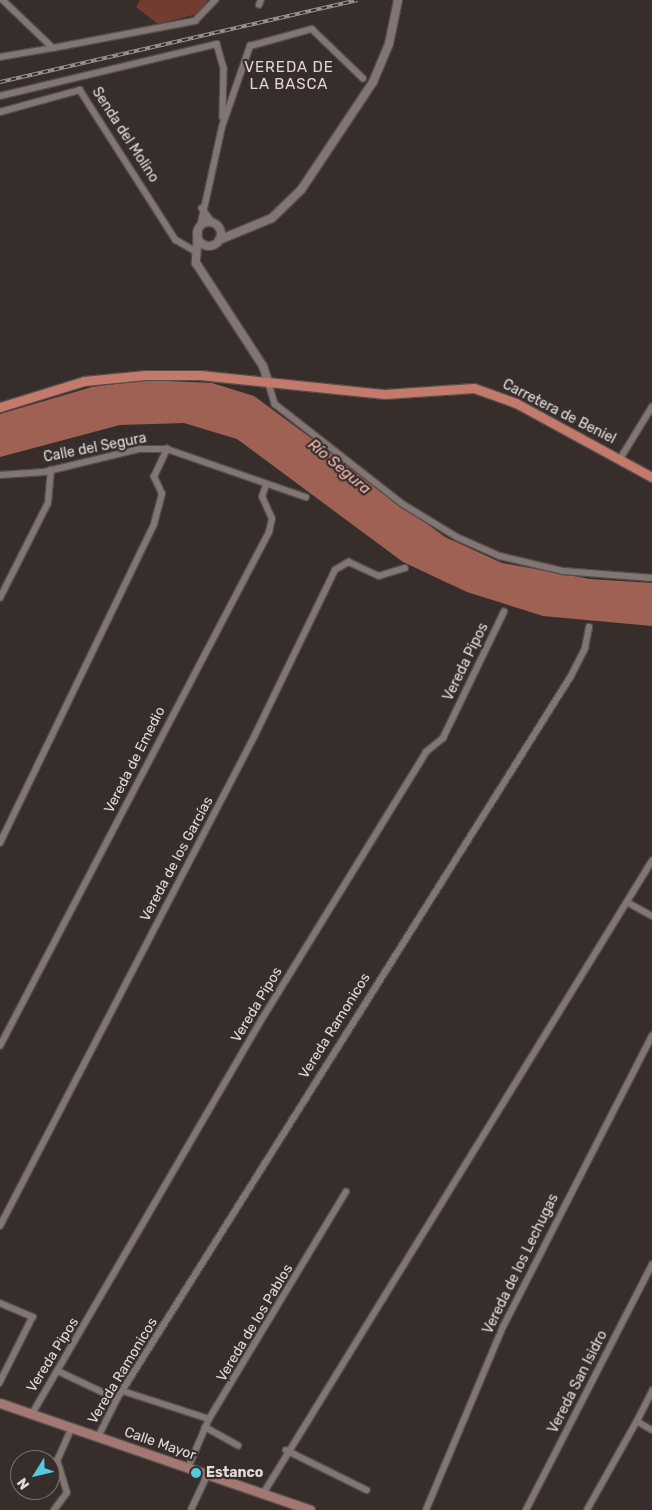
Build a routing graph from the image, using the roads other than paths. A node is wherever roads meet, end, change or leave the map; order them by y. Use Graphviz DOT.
graph roads {
  1 [pos="3,0"];
  2 [pos="215,0"];
  3 [pos="398,0"];
  4 [pos="53,48"];
  5 [pos="1,58"];
  6 [pos="364,78"];
  7 [pos="0,96"];
  8 [pos="0,112"];
  9 [pos="222,126"];
  10 [pos="202,206"];
  11 [pos="216,224"];
  12 [pos="198,232"];
  13 [pos="237,232"];
  14 [pos="176,240"];
  15 [pos="219,240"];
  16 [pos="206,245"];
  17 [pos="195,251"];
  18 [pos="269,384"];
  19 [pos="0,407"];
  20 [pos="652,407"];
  21 [pos="167,449"];
  22 [pos="620,459"];
  23 [pos="51,470"];
  24 [pos="0,475"];
  25 [pos="652,477"];
  26 [pos="266,485"];
  27 [pos="306,497"];
  28 [pos="405,568"];
  29 [pos="652,578"];
  30 [pos="0,598"];
  31 [pos="504,612"];
  32 [pos="589,627"];
  33 [pos="0,843"];
  34 [pos="652,861"];
  35 [pos="627,902"];
  36 [pos="652,916"];
  37 [pos="652,1036"];
  38 [pos="0,1046"];
  39 [pos="346,1192"];
  40 [pos="0,1226"];
  41 [pos="652,1265"];
  42 [pos="0,1303"];
  43 [pos="58,1371"];
  44 [pos="0,1383"];
  45 [pos="123,1391"];
  46 [pos="652,1391"];
  47 [pos="118,1399"];
  48 [pos="0,1403"];
  49 [pos="32,1414"];
  50 [pos="208,1419"];
  51 [pos="636,1420"];
  52 [pos="205,1427"];
  53 [pos="72,1428"];
  54 [pos="652,1430"];
  55 [pos="98,1437"];
  56 [pos="238,1445"];
  57 [pos="286,1450"];
  58 [pos="188,1468"];
  59 [pos="208,1475"];
  60 [pos="367,1490"];
  61 [pos="263,1494"];
  62 [pos="54,1510"];
  63 [pos="191,1510"];
  64 [pos="310,1510"];
  65 [pos="426,1510"];
  66 [pos="526,1510"];
  67 [pos="587,1510"];
  1 -- 4 [label="street"];
  2 -- 4 [label="street"];
  3 -- 13 [label="street"];
  4 -- 5 [label="street"];
  6 -- 9 [label="street"];
  7 -- 9 [label="street"];
  8 -- 14 [label="street, Senda del Molino"];
  9 -- 10 [label="street"];
  10 -- 11 [label="street"];
  10 -- 12 [label="street"];
  11 -- 12 [label="street"];
  11 -- 13 [label="street"];
  11 -- 15 [label="street"];
  12 -- 14 [label="street"];
  12 -- 16 [label="street"];
  12 -- 17 [label="street"];
  13 -- 15 [label="street"];
  14 -- 17 [label="street, Senda del Molino"];
  15 -- 16 [label="street"];
  16 -- 17 [label="street"];
  17 -- 18 [label="street"];
  18 -- 19 [label="main road, Carretera de Beniel"];
  18 -- 22 [label="main road, Carretera de Beniel"];
  18 -- 29 [label="street"];
  20 -- 22 [label="street"];
  21 -- 23 [label="street, Calle del Segura"];
  21 -- 26 [label="street, Calle del Segura"];
  21 -- 33 [label="street"];
  22 -- 25 [label="main road, Carretera de Beniel"];
  23 -- 24 [label="street, Calle del Segura"];
  23 -- 30 [label="street"];
  26 -- 27 [label="street, Calle del Segura"];
  26 -- 38 [label="street, Vereda de Emedio"];
  28 -- 40 [label="street, Vereda de los Garcías"];
  31 -- 43 [label="street, Vereda Pipos"];
  32 -- 45 [label="street, Vereda Ramonicos"];
  34 -- 35 [label="street"];
  35 -- 36 [label="street"];
  35 -- 57 [label="street"];
  37 -- 65 [label="street, Vereda de los Lechugas"];
  39 -- 50 [label="street, Vereda de los Pablos"];
  41 -- 66 [label="street, Vereda San Isidro"];
  42 -- 44 [label="street"];
  43 -- 47 [label="street"];
  43 -- 49 [label="street, Vereda Pipos"];
  45 -- 47 [label="street, Vereda Ramonicos"];
  45 -- 50 [label="street"];
  46 -- 51 [label="street"];
  47 -- 55 [label="street, Vereda Ramonicos"];
  48 -- 49 [label="main road, Calle Mayor"];
  49 -- 53 [label="main road, Calle Mayor"];
  50 -- 52 [label="street, Vereda de los Pablos"];
  51 -- 54 [label="street"];
  51 -- 67 [label="street"];
  52 -- 56 [label="street"];
  52 -- 58 [label="street, Vereda de los Pablos"];
  53 -- 55 [label="main road, Calle Mayor"];
  53 -- 62 [label="street"];
  55 -- 58 [label="main road, Calle Mayor"];
  57 -- 60 [label="street"];
  57 -- 61 [label="street"];
  58 -- 59 [label="main road, Calle Mayor"];
  59 -- 61 [label="main road, Calle Mayor"];
  59 -- 63 [label="street"];
  61 -- 64 [label="main road, Calle Mayor"];
}
